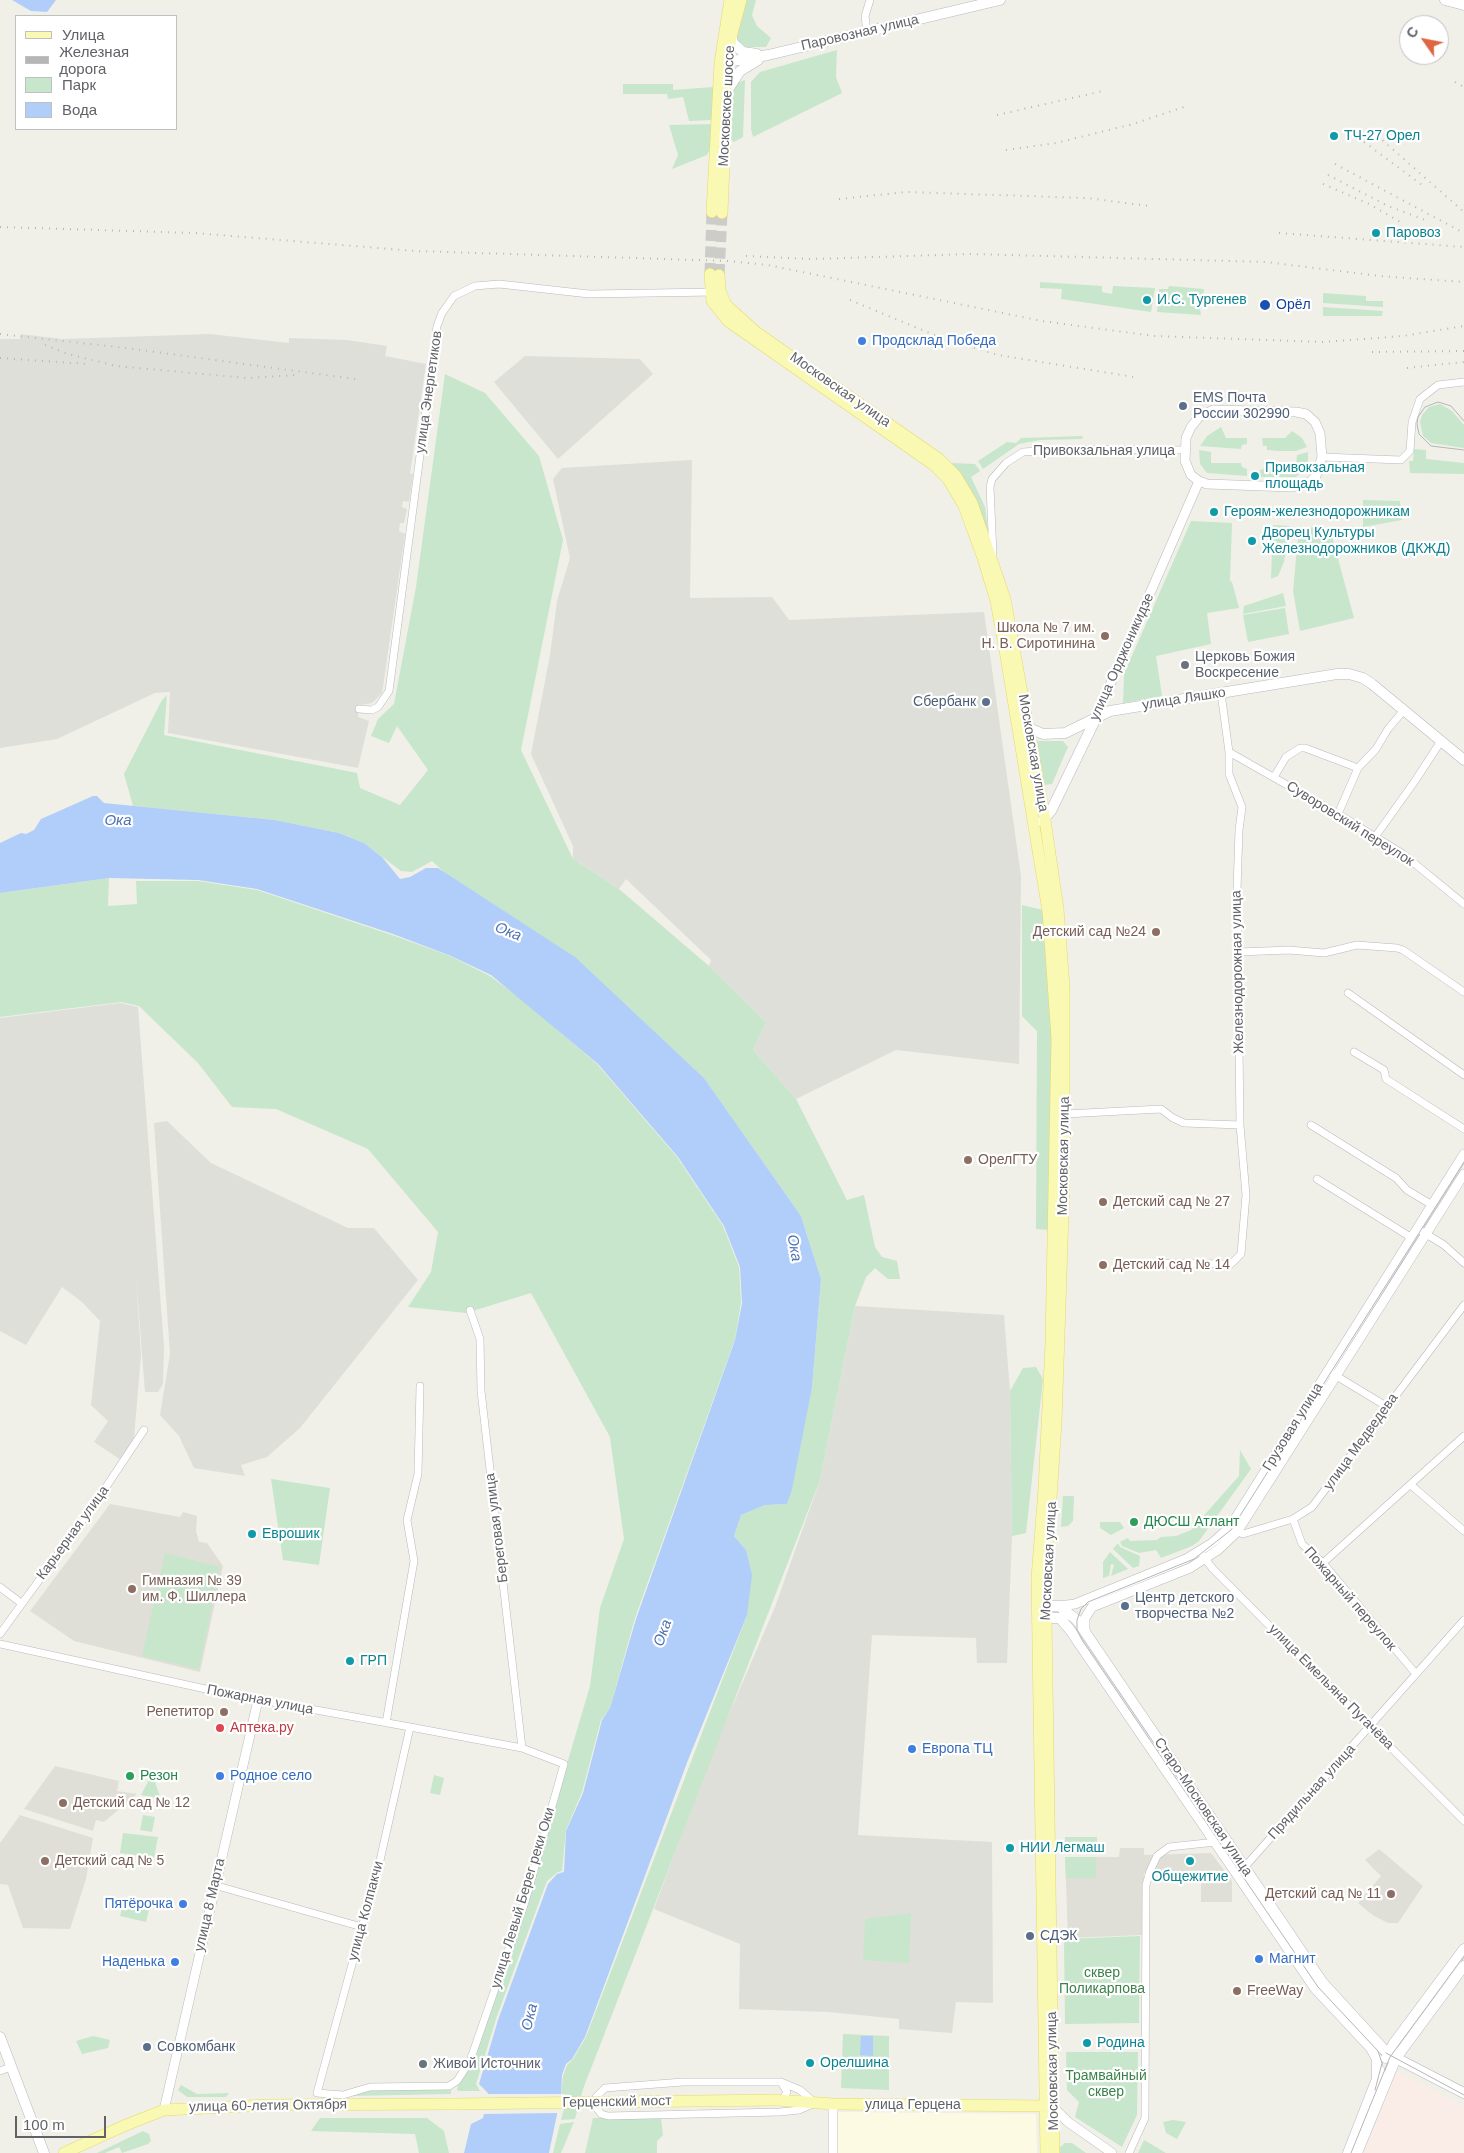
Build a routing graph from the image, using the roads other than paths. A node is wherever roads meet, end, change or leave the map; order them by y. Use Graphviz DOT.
graph roads {
  1 [pos="730,0"];
  2 [pos="741,0"];
  3 [pos="870,0"];
  4 [pos="1000,0"];
  5 [pos="1445,0"];
  6 [pos="1464,5"];
  7 [pos="867,32"];
  8 [pos="731,37"];
  9 [pos="768,55"];
  10 [pos="724,63"];
  11 [pos="726,95"];
  12 [pos="714,275"];
  13 [pos="715,292"];
  14 [pos="1464,382"];
  15 [pos="1184,450"];
  16 [pos="1322,457"];
  17 [pos="1199,481"];
  18 [pos="993,560"];
  19 [pos="1220,693"];
  20 [pos="360,709"];
  21 [pos="1404,710"];
  22 [pos="1096,717"];
  23 [pos="1029,728"];
  24 [pos="1441,741"];
  25 [pos="1229,752"];
  26 [pos="1464,760"];
  27 [pos="1358,768"];
  28 [pos="1274,777"];
  29 [pos="1338,814"];
  30 [pos="1040,822"];
  31 [pos="1375,837"];
  32 [pos="1464,904"];
  33 [pos="1239,952"];
  34 [pos="1464,992"];
  35 [pos="1348,993"];
  36 [pos="1354,1052"];
  37 [pos="1464,1076"];
  38 [pos="1065,1114"];
  39 [pos="1240,1125"];
  40 [pos="1312,1125"];
  41 [pos="1464,1129"];
  42 [pos="1464,1154"];
  43 [pos="1464,1174"];
  44 [pos="1317,1179"];
  45 [pos="1060,1184"];
  46 [pos="1432,1206"];
  47 [pos="1422,1231"];
  48 [pos="1412,1238"];
  49 [pos="1464,1262"];
  50 [pos="1144,1263"];
  51 [pos="1464,1305"];
  52 [pos="470,1310"];
  53 [pos="1332,1374"];
  54 [pos="420,1386"];
  55 [pos="1386,1406"];
  56 [pos="144,1430"];
  57 [pos="1464,1436"];
  58 [pos="1411,1485"];
  59 [pos="1293,1519"];
  60 [pos="1233,1530"];
  61 [pos="1464,1531"];
  62 [pos="1202,1556"];
  63 [pos="1323,1563"];
  64 [pos="0,1587"];
  65 [pos="1080,1602"];
  66 [pos="22,1603"];
  67 [pos="1059,1606"];
  68 [pos="1092,1607"];
  69 [pos="1042,1612"];
  70 [pos="1073,1615"];
  71 [pos="1060,1618"];
  72 [pos="1464,1620"];
  73 [pos="0,1634"];
  74 [pos="1074,1634"];
  75 [pos="1086,1634"];
  76 [pos="0,1644"];
  77 [pos="1416,1674"];
  78 [pos="258,1700"];
  79 [pos="386,1723"];
  80 [pos="1370,1726"];
  81 [pos="410,1727"];
  82 [pos="522,1748"];
  83 [pos="1464,1821"];
  84 [pos="1216,1842"];
  85 [pos="1241,1871"];
  86 [pos="214,1884"];
  87 [pos="362,1927"];
  88 [pos="1464,1949"];
  89 [pos="1464,1966"];
  90 [pos="0,2037"];
  91 [pos="1371,2048"];
  92 [pos="1392,2056"];
  93 [pos="11,2067"];
  94 [pos="0,2071"];
  95 [pos="1377,2076"];
  96 [pos="781,2082"];
  97 [pos="317,2093"];
  98 [pos="1464,2093"];
  99 [pos="779,2100"];
  100 [pos="815,2103"];
  101 [pos="452,2104"];
  102 [pos="833,2104"];
  103 [pos="1049,2106"];
  104 [pos="164,2110"];
  105 [pos="44,2153"];
  106 [pos="64,2153"];
  107 [pos="833,2153"];
  108 [pos="1046,2153"];
  109 [pos="1054,2153"];
  110 [pos="1112,2153"];
  111 [pos="1129,2153"];
  112 [pos="1348,2153"];
  113 [pos="1357,2153"];
  1 -- 10 [label="main road, Московское шоссе"];
  2 -- 8 [label="main road, Московское шоссе"];
  3 -- 7 [label="street"];
  4 -- 7 [label="main road, Паровозная улица"];
  5 -- 6 [label="main road"];
  7 -- 9 [label="main road, Паровозная улица"];
  8 -- 9 [label="main road"];
  8 -- 10 [label="main road, Московское шоссе"];
  9 -- 10 [label="main road, Паровозная улица"];
  9 -- 11 [label="main road"];
  10 -- 11 [label="main road, Московское шоссе"];
  10 -- 11 [label="main road, Московское шоссе"];
  12 -- 13 [label="main road"];
  13 -- 18 [label="main road, Московская улица"];
  13 -- 20 [label="street, улица Энергетиков"];
  13 -- 30 [label="main road, Московская улица"];
  14 -- 16 [label="street"];
  15 -- 16 [label="street"];
  15 -- 17 [label="street, Привокзальная улица"];
  15 -- 18 [label="street, Привокзальная улица"];
  16 -- 17 [label="street"];
  17 -- 22 [label="street, улица Орджоникидзе"];
  18 -- 23 [label="main road, Московская улица"];
  19 -- 21 [label="main road, улица Ляшко"];
  19 -- 22 [label="main road, улица Ляшко"];
  19 -- 25 [label="street, Железнодорожная улица"];
  21 -- 24 [label="main road, улица Ляшко"];
  21 -- 27 [label="street"];
  22 -- 23 [label="main road, улица Ляшко"];
  22 -- 30 [label="main road, улица Орджоникидзе"];
  23 -- 30 [label="main road, Московская улица"];
  24 -- 26 [label="main road, улица Ляшко"];
  24 -- 31 [label="street"];
  25 -- 28 [label="street, Суворовский переулок"];
  25 -- 33 [label="street, Железнодорожная улица"];
  27 -- 28 [label="street"];
  27 -- 29 [label="street"];
  28 -- 29 [label="street, Суворовский переулок"];
  29 -- 31 [label="street, Суворовский переулок"];
  30 -- 38 [label="main road, Московская улица"];
  30 -- 45 [label="main road, Московская улица"];
  31 -- 32 [label="street, Суворовский переулок"];
  33 -- 34 [label="street"];
  33 -- 39 [label="street, Железнодорожная улица"];
  35 -- 37 [label="street"];
  36 -- 41 [label="street"];
  38 -- 39 [label="street"];
  38 -- 45 [label="main road, Московская улица"];
  39 -- 50 [label="street, Железнодорожная улица"];
  40 -- 46 [label="street"];
  42 -- 46 [label="street, Грузовая улица"];
  43 -- 47 [label="street, Грузовая улица"];
  44 -- 48 [label="street"];
  45 -- 69 [label="main road, Московская улица"];
  46 -- 47 [label="street, Грузовая улица"];
  47 -- 48 [label="street, Грузовая улица"];
  47 -- 49 [label="street"];
  47 -- 53 [label="street, Грузовая улица"];
  48 -- 53 [label="street, Грузовая улица"];
  51 -- 55 [label="street, улица Медведева"];
  52 -- 82 [label="street, Береговая улица"];
  53 -- 55 [label="street"];
  53 -- 60 [label="street, Грузовая улица"];
  54 -- 79 [label="street"];
  55 -- 59 [label="street, улица Медведева"];
  56 -- 66 [label="street, Карьерная улица"];
  57 -- 58 [label="street"];
  58 -- 61 [label="street"];
  58 -- 63 [label="street"];
  59 -- 60 [label="street, улица Медведева"];
  59 -- 63 [label="street, Пожарный переулок"];
  60 -- 62 [label="street, Грузовая улица"];
  62 -- 65 [label="street, Грузовая улица"];
  62 -- 68 [label="street, Грузовая улица"];
  62 -- 80 [label="street, улица Емельяна Пугачёва"];
  63 -- 77 [label="street, Пожарный переулок"];
  64 -- 66 [label="street"];
  65 -- 67 [label="street, Грузовая улица"];
  65 -- 70 [label="street"];
  66 -- 73 [label="street, Карьерная улица"];
  67 -- 69 [label="main road, Грузовая улица"];
  67 -- 70 [label="main road, Старо-Московская улица"];
  68 -- 70 [label="street, Грузовая улица"];
  68 -- 75 [label="street"];
  69 -- 71 [label="main road"];
  69 -- 103 [label="main road, Московская улица"];
  70 -- 71 [label="street, Грузовая улица"];
  70 -- 74 [label="street"];
  70 -- 75 [label="main road, Старо-Московская улица"];
  71 -- 74 [label="main road"];
  72 -- 77 [label="street, Прядильная улица"];
  74 -- 84 [label="main road"];
  75 -- 85 [label="main road, Старо-Московская улица"];
  76 -- 78 [label="street, Пожарная улица"];
  77 -- 80 [label="street, Прядильная улица"];
  78 -- 79 [label="street, Пожарная улица"];
  78 -- 86 [label="street, улица 8 Марта"];
  79 -- 81 [label="street, Пожарная улица"];
  80 -- 83 [label="street, улица Емельяна Пугачёва"];
  80 -- 85 [label="street, Прядильная улица"];
  81 -- 82 [label="street, Пожарная улица"];
  81 -- 87 [label="street, улица Колпакчи"];
  82 -- 97 [label="street, улица Левый Берег реки Оки"];
  84 -- 85 [label="main road"];
  84 -- 111 [label="street"];
  85 -- 91 [label="main road"];
  85 -- 92 [label="main road, Старо-Московская улица"];
  86 -- 87 [label="street"];
  86 -- 104 [label="street, улица 8 Марта"];
  87 -- 97 [label="street, улица Колпакчи"];
  88 -- 92 [label="main road"];
  89 -- 92 [label="main road"];
  90 -- 93 [label="main road"];
  91 -- 92 [label="main road"];
  91 -- 95 [label="main road"];
  92 -- 95 [label="main road"];
  92 -- 98 [label="main road"];
  92 -- 113 [label="main road"];
  93 -- 94 [label="street"];
  93 -- 105 [label="main road"];
  95 -- 112 [label="main road"];
  96 -- 99 [label="street"];
  96 -- 100 [label="street"];
  96 -- 100 [label="street"];
  99 -- 100 [label="main road, улица Герцена"];
  99 -- 101 [label="main road, Герценский мост, bridge"];
  100 -- 102 [label="main road, улица Герцена"];
  101 -- 104 [label="main road, улица 60-летия Октября"];
  102 -- 103 [label="main road, улица Герцена"];
  102 -- 107 [label="street"];
  103 -- 108 [label="main road, Московская улица"];
  103 -- 109 [label="main road, Московская улица"];
  103 -- 110 [label="street"];
  104 -- 106 [label="main road, улица 60-летия Октября"];
}
